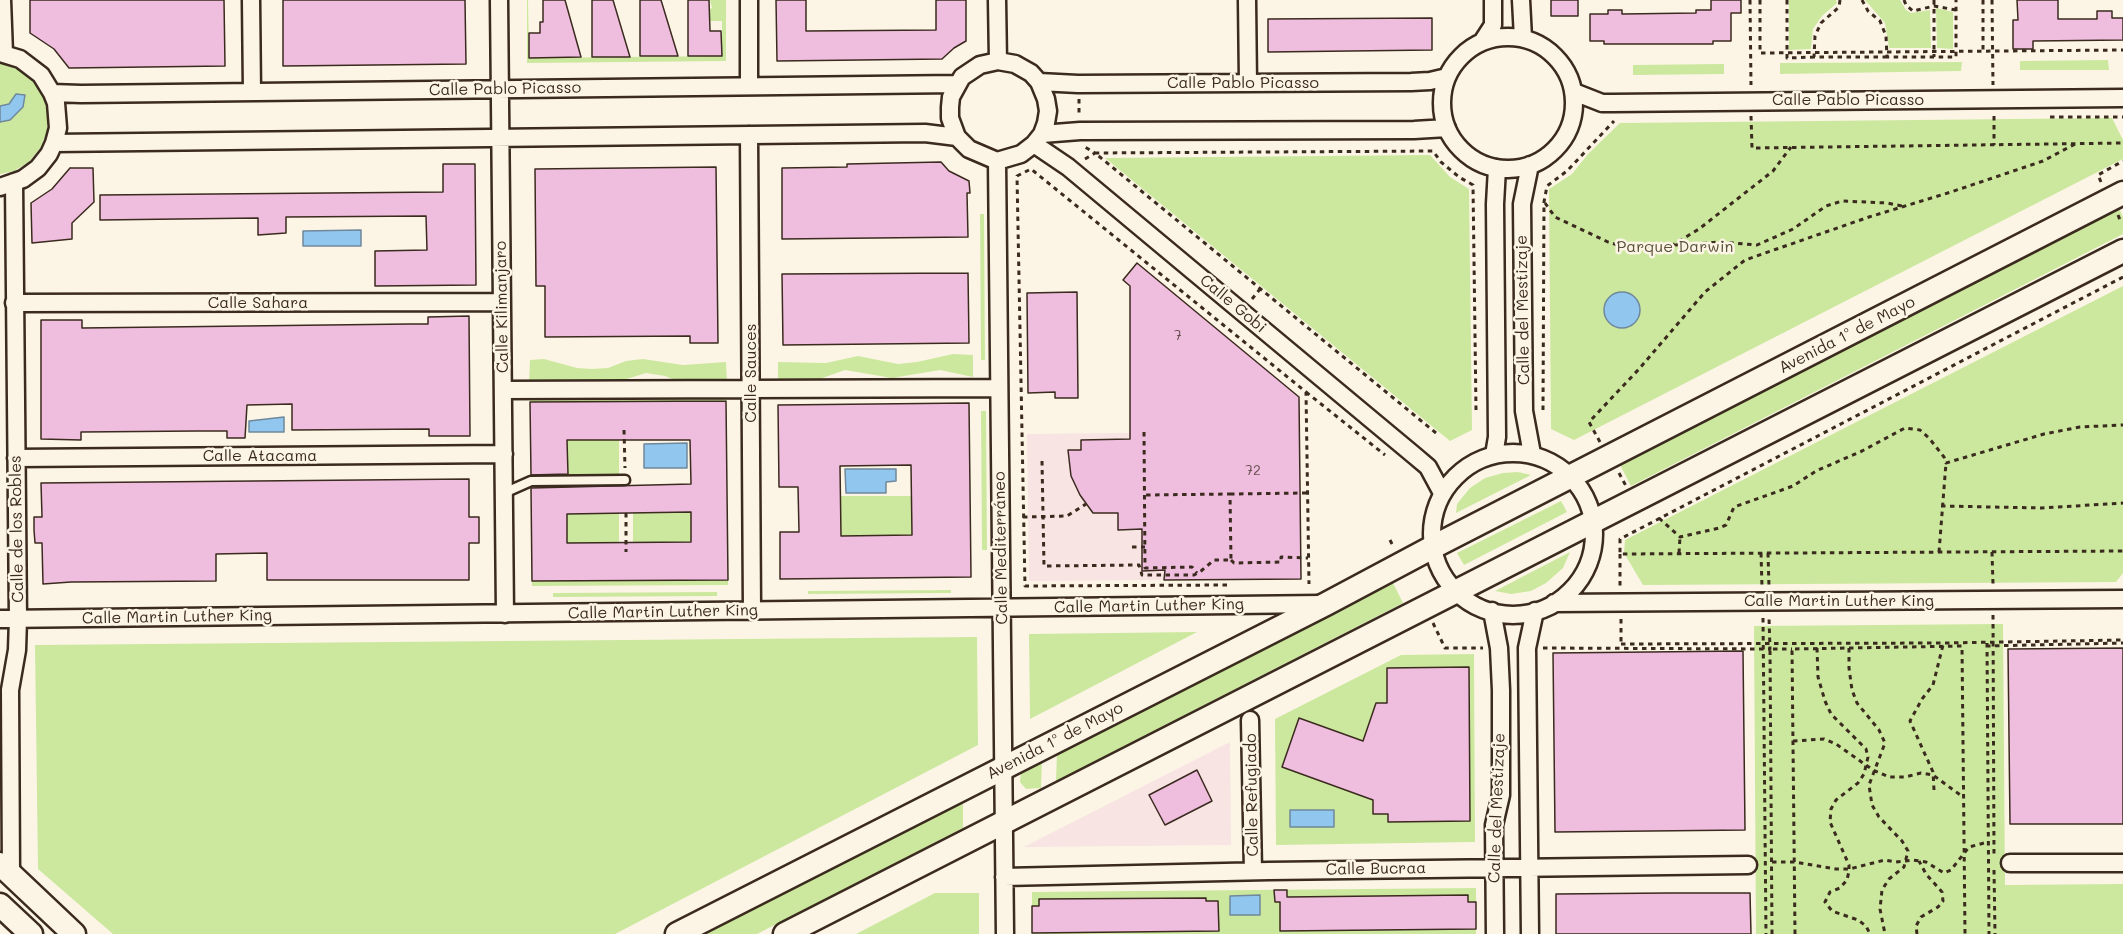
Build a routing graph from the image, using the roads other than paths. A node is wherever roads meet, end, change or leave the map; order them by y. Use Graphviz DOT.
graph roads {
  1 [pos="2,0"];
  2 [pos="251,0"];
  3 [pos="499,0"];
  4 [pos="749,0"];
  5 [pos="997,0"];
  6 [pos="1247,0"];
  7 [pos="1493,0"];
  8 [pos="1521,0"];
  9 [pos="1523,38"];
  10 [pos="1482,42"];
  11 [pos="2,53"];
  12 [pos="998,61"];
  13 [pos="1447,77"];
  14 [pos="1039,82"];
  15 [pos="1248,83"];
  16 [pos="957,84"];
  17 [pos="749,86"];
  18 [pos="500,88"];
  19 [pos="252,92"];
  20 [pos="1574,92"];
  21 [pos="52,93"];
  22 [pos="2123,98"];
  23 [pos="1447,128"];
  24 [pos="749,135"];
  25 [pos="957,137"];
  26 [pos="500,138"];
  27 [pos="1038,139"];
  28 [pos="54,142"];
  29 [pos="997,161"];
  30 [pos="1530,165"];
  31 [pos="1497,168"];
  32 [pos="7,185"];
  33 [pos="2123,193"];
  34 [pos="2123,251"];
  35 [pos="502,302"];
  36 [pos="14,303"];
  37 [pos="999,387"];
  38 [pos="751,388"];
  39 [pos="503,390"];
  40 [pos="504,454"];
  41 [pos="1494,454"];
  42 [pos="1532,454"];
  43 [pos="16,458"];
  44 [pos="1428,467"];
  45 [pos="1458,474"];
  46 [pos="1572,477"];
  47 [pos="625,480"];
  48 [pos="1442,493"];
  49 [pos="504,494"];
  50 [pos="1594,522"];
  51 [pos="1433,547"];
  52 [pos="1457,592"];
  53 [pos="2123,600"];
  54 [pos="1554,603"];
  55 [pos="1326,604"];
  56 [pos="1002,608"];
  57 [pos="752,611"];
  58 [pos="1492,611"];
  59 [pos="1535,611"];
  60 [pos="505,614"];
  61 [pos="0,619"];
  62 [pos="18,619"];
  63 [pos="1250,720"];
  64 [pos="1003,768"];
  65 [pos="1004,824"];
  66 [pos="2010,863"];
  67 [pos="2123,863"];
  68 [pos="1748,865"];
  69 [pos="1530,866"];
  70 [pos="1494,867"];
  71 [pos="6,869"];
  72 [pos="1253,871"];
  73 [pos="1004,878"];
  74 [pos="0,906"];
  75 [pos="31,934"];
  76 [pos="74,934"];
  77 [pos="676,934"];
  78 [pos="785,934"];
  79 [pos="1005,934"];
  80 [pos="1495,934"];
  81 [pos="1530,934"];
  1 -- 11 [label="street"];
  2 -- 19 [label="street"];
  3 -- 18 [label="street, Calle Kilimanjaro"];
  4 -- 17 [label="street"];
  5 -- 12 [label="street"];
  6 -- 15 [label="street"];
  7 -- 10 [label="street"];
  8 -- 9 [label="street"];
  9 -- 10 [label="street"];
  9 -- 20 [label="street"];
  10 -- 13 [label="street"];
  11 -- 21 [label="street"];
  12 -- 14 [label="street"];
  12 -- 16 [label="street"];
  13 -- 15 [label="street, Calle Pablo Picasso"];
  13 -- 23 [label="street"];
  14 -- 15 [label="street, Calle Pablo Picasso"];
  14 -- 27 [label="street"];
  16 -- 17 [label="street, Calle Pablo Picasso"];
  16 -- 25 [label="street"];
  17 -- 18 [label="street, Calle Pablo Picasso"];
  18 -- 19 [label="street, Calle Pablo Picasso"];
  18 -- 26 [label="street, Calle Kilimanjaro"];
  19 -- 21 [label="street, Calle Pablo Picasso"];
  20 -- 22 [label="street, Calle Pablo Picasso"];
  20 -- 30 [label="street"];
  21 -- 28 [label="street"];
  23 -- 27 [label="street"];
  23 -- 31 [label="street"];
  24 -- 25 [label="street"];
  24 -- 26 [label="street"];
  24 -- 38 [label="street, Calle Sauces"];
  25 -- 29 [label="street"];
  26 -- 28 [label="street"];
  26 -- 35 [label="street, Calle Kilimanjaro"];
  27 -- 29 [label="street"];
  27 -- 44 [label="street, Calle Gobi"];
  28 -- 32 [label="street"];
  29 -- 37 [label="street, Calle Mediterráneo"];
  30 -- 31 [label="street"];
  30 -- 42 [label="street, Calle del Mestizaje"];
  31 -- 41 [label="street, Calle del Mestizaje"];
  32 -- 36 [label="street, Calle de los Robles"];
  33 -- 46 [label="street, Avenida 1º de Mayo"];
  34 -- 50 [label="street"];
  35 -- 36 [label="street, Calle Sahara"];
  35 -- 39 [label="street, Calle Kilimanjaro"];
  36 -- 43 [label="street, Calle de los Robles"];
  37 -- 38 [label="street"];
  37 -- 56 [label="street, Calle Mediterráneo"];
  38 -- 39 [label="street"];
  38 -- 57 [label="street, Calle Sauces"];
  39 -- 40 [label="street, Calle Kilimanjaro"];
  40 -- 43 [label="street, Calle Atacama"];
  40 -- 49 [label="street, Calle Kilimanjaro"];
  41 -- 42 [label="street"];
  41 -- 45 [label="street"];
  42 -- 46 [label="street"];
  43 -- 62 [label="street, Calle de los Robles"];
  44 -- 45 [label="street, Calle Gobi"];
  44 -- 48 [label="street, Calle Gobi"];
  45 -- 48 [label="street"];
  46 -- 50 [label="street"];
  46 -- 51 [label="street, Avenida 1º de Mayo"];
  47 -- 49 [label="lane"];
  48 -- 51 [label="street"];
  49 -- 60 [label="street, Calle Kilimanjaro"];
  50 -- 52 [label="street"];
  50 -- 54 [label="street"];
  51 -- 52 [label="street"];
  51 -- 55 [label="street, Avenida 1º de Mayo"];
  52 -- 58 [label="street"];
  52 -- 65 [label="street"];
  53 -- 54 [label="street, Calle Martin Luther King"];
  54 -- 59 [label="street"];
  55 -- 56 [label="street, Calle Martin Luther King"];
  55 -- 64 [label="street, Avenida 1º de Mayo"];
  56 -- 57 [label="street, Calle Martin Luther King"];
  56 -- 64 [label="street, Calle Mediterráneo"];
  57 -- 60 [label="street, Calle Martin Luther King"];
  58 -- 59 [label="street"];
  58 -- 70 [label="street, Calle del Mestizaje"];
  59 -- 69 [label="street, Calle del Mestizaje"];
  60 -- 62 [label="street, Calle Martin Luther King"];
  61 -- 62 [label="street, Calle Martin Luther King"];
  62 -- 71 [label="street, Calle de los Robles"];
  63 -- 72 [label="street, Calle Refugiado"];
  64 -- 65 [label="street, Calle Mediterráneo"];
  64 -- 77 [label="street, Avenida 1º de Mayo"];
  65 -- 73 [label="street, Calle Mediterráneo"];
  65 -- 78 [label="street"];
  66 -- 67 [label="street"];
  68 -- 69 [label="street, Calle Bucraa"];
  69 -- 70 [label="street, Calle Bucraa"];
  69 -- 81 [label="street, Calle del Mestizaje"];
  70 -- 72 [label="street, Calle Bucraa"];
  70 -- 80 [label="street, Calle del Mestizaje"];
  71 -- 76 [label="street"];
  72 -- 73 [label="street, Calle Bucraa"];
  73 -- 79 [label="street, Calle Mediterráneo"];
  74 -- 75 [label="street"];
}
